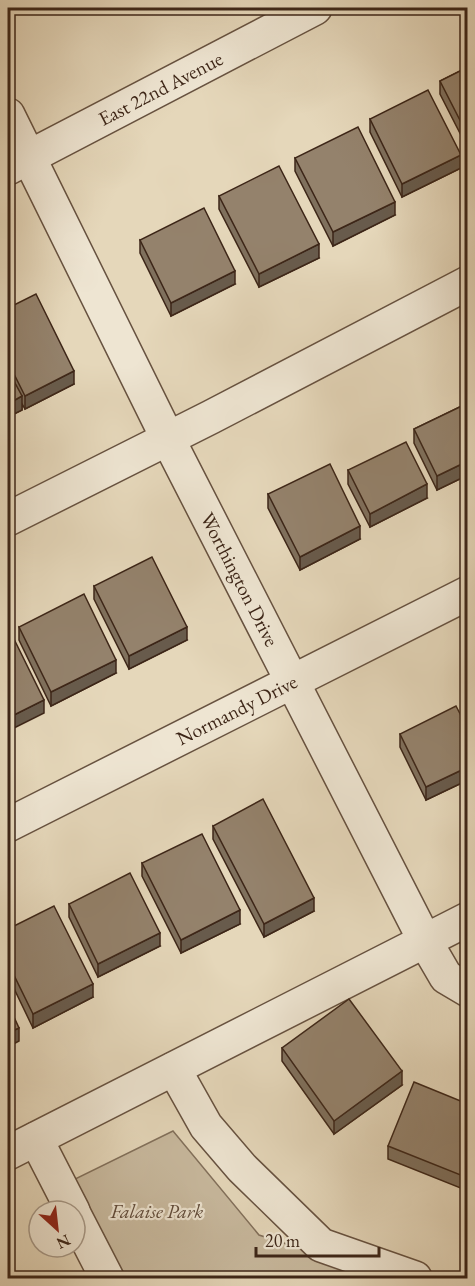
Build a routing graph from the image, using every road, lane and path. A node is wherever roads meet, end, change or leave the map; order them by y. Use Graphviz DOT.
graph roads {
  1 [pos="315,8"];
  2 [pos="8,115"];
  3 [pos="18,163"];
  4 [pos="468,283"];
  5 [pos="168,439"];
  6 [pos="8,519"];
  7 [pos="468,593"];
  8 [pos="293,681"];
  9 [pos="8,825"];
  10 [pos="468,920"];
  11 [pos="425,941"];
  12 [pos="468,990"];
  13 [pos="174,1068"];
  14 [pos="36,1139"];
  15 [pos="8,1153"];
  16 [pos="67,1199"];
  17 [pos="87,1239"];
  18 [pos="107,1278"];
  19 [pos="415,1278"];
  1 -- 3 [label="street, East 22nd Avenue"];
  2 -- 3 [label="street, Worthington Drive"];
  3 -- 5 [label="street, Worthington Drive"];
  4 -- 5 [label="street"];
  5 -- 6 [label="street"];
  5 -- 8 [label="street, Worthington Drive"];
  7 -- 8 [label="street, Normandy Drive"];
  8 -- 9 [label="street, Normandy Drive"];
  8 -- 11 [label="street, Worthington Drive"];
  10 -- 11 [label="street"];
  11 -- 12 [label="street, Worthington Drive"];
  11 -- 13 [label="street"];
  13 -- 14 [label="street"];
  13 -- 19 [label="street"];
  14 -- 15 [label="street"];
  14 -- 16 [label="street"];
  17 -- 18 [label="street"];
}
